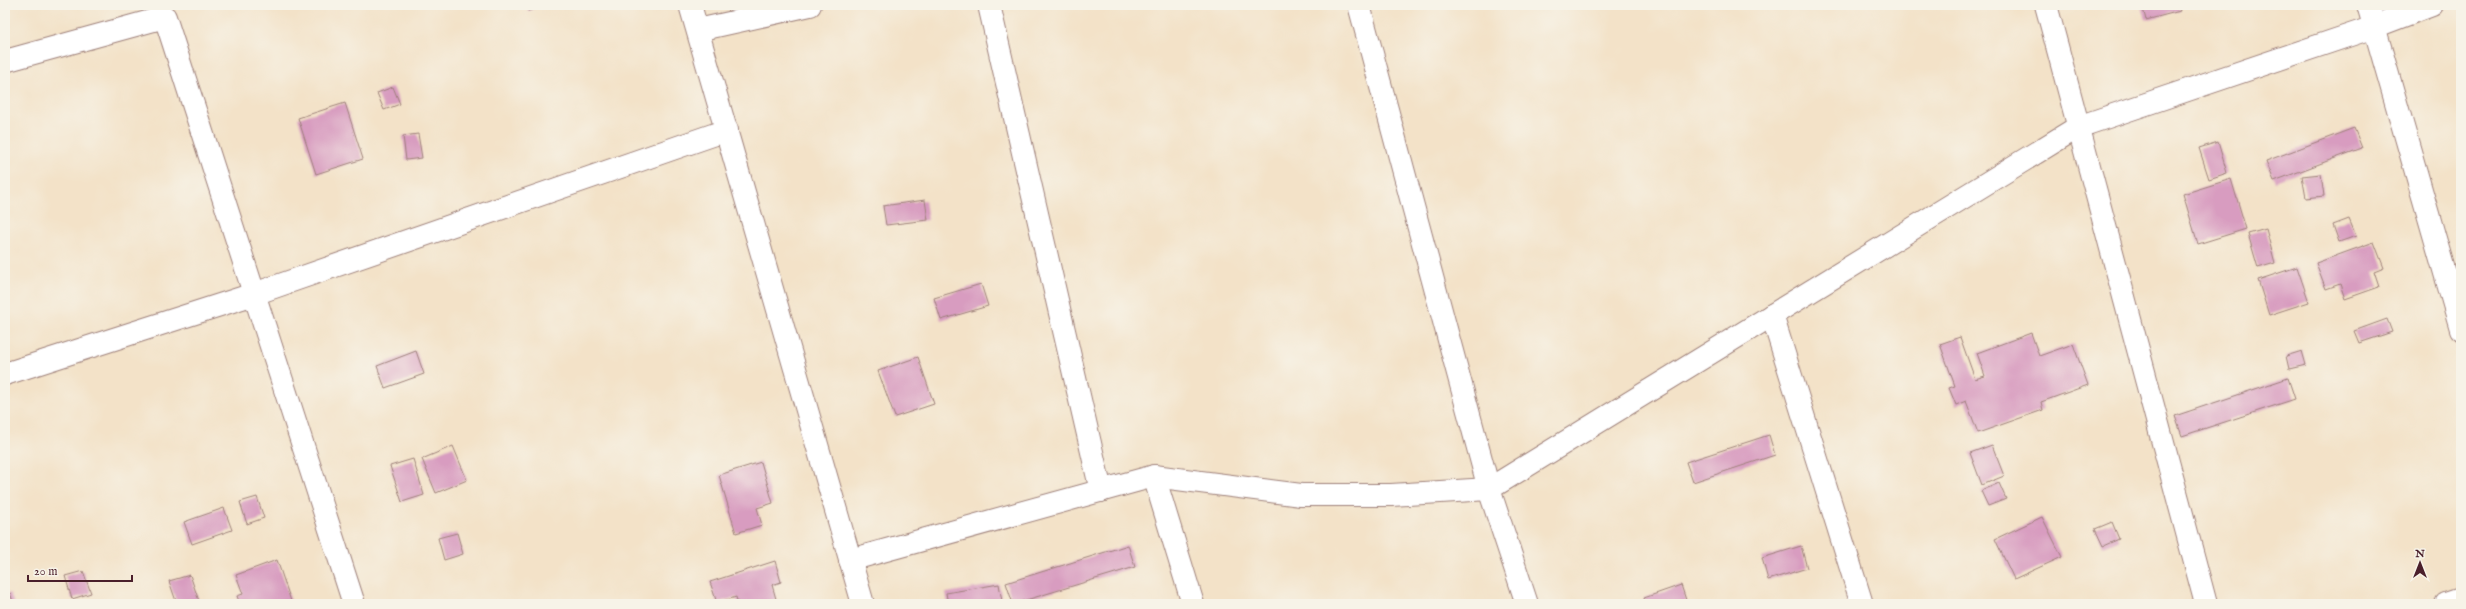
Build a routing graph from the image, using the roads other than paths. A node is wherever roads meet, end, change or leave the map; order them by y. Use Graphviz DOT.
graph roads {
  1 [pos="690,5"];
  2 [pos="810,5"];
  3 [pos="989,5"];
  4 [pos="1359,5"];
  5 [pos="2046,5"];
  6 [pos="2368,5"];
  7 [pos="2432,5"];
  8 [pos="2374,27"];
  9 [pos="698,30"];
  10 [pos="5,61"];
  11 [pos="2078,127"];
  12 [pos="727,130"];
  13 [pos="254,294"];
  14 [pos="1772,315"];
  15 [pos="2461,328"];
  16 [pos="5,374"];
  17 [pos="1154,476"];
  18 [pos="1489,488"];
  19 [pos="1101,491"];
  20 [pos="850,560"];
  21 [pos="2461,599"];
  22 [pos="354,604"];
  23 [pos="863,604"];
  24 [pos="1193,604"];
  25 [pos="1527,604"];
  26 [pos="1862,604"];
  27 [pos="2206,604"];
  28 [pos="2446,604"];
  1 -- 9 [label="street"];
  2 -- 9 [label="street"];
  3 -- 19 [label="street"];
  4 -- 18 [label="street"];
  5 -- 11 [label="street"];
  6 -- 8 [label="street"];
  7 -- 8 [label="street"];
  8 -- 11 [label="street"];
  8 -- 15 [label="street"];
  9 -- 12 [label="street"];
  10 -- 13 [label="street"];
  11 -- 14 [label="street"];
  11 -- 27 [label="street"];
  12 -- 13 [label="street"];
  12 -- 20 [label="street"];
  13 -- 16 [label="street"];
  13 -- 22 [label="street"];
  14 -- 18 [label="street"];
  14 -- 26 [label="street"];
  17 -- 18 [label="street"];
  17 -- 19 [label="street"];
  17 -- 24 [label="street"];
  18 -- 25 [label="street"];
  19 -- 20 [label="street"];
  20 -- 23 [label="street"];
  21 -- 28 [label="street"];
}
